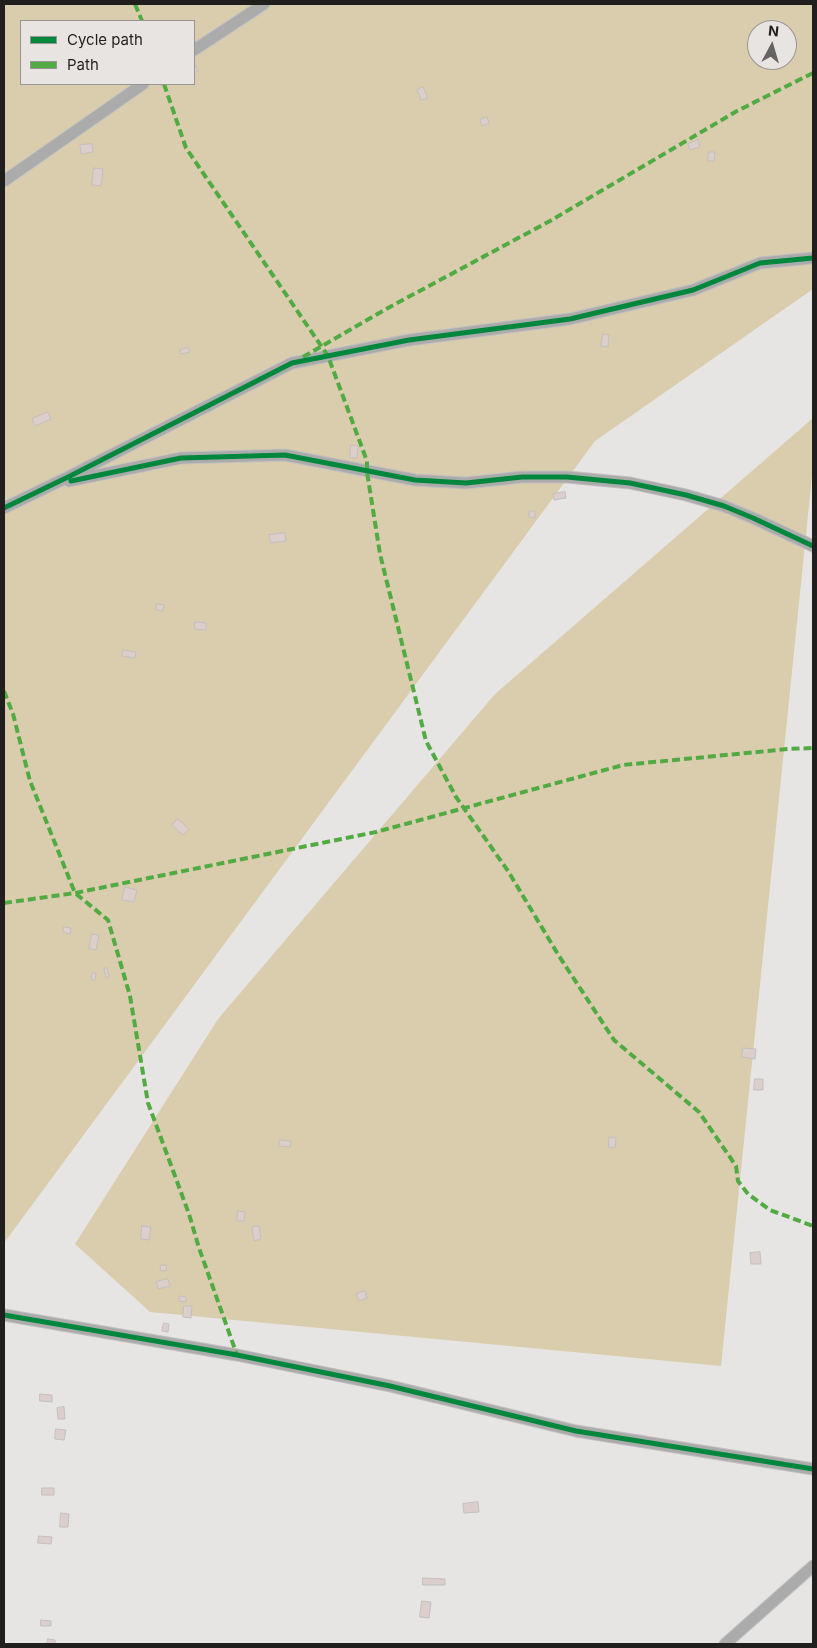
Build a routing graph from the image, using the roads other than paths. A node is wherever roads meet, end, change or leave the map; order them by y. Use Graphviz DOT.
graph roads {
  1 [pos="264,4"];
  2 [pos="195,49"];
  3 [pos="142,85"];
  4 [pos="4,181"];
  5 [pos="813,258"];
  6 [pos="54,484"];
  7 [pos="4,508"];
  8 [pos="4,514"];
  9 [pos="813,546"];
  10 [pos="4,1315"];
  11 [pos="813,1469"];
  12 [pos="813,1566"];
  13 [pos="725,1644"];
  1 -- 2 [label="street"];
  3 -- 4 [label="street"];
  5 -- 6 [label="street"];
  6 -- 7 [label="street"];
  6 -- 8 [label="street"];
  6 -- 9 [label="street"];
  10 -- 11 [label="street"];
  12 -- 13 [label="street"];
}
